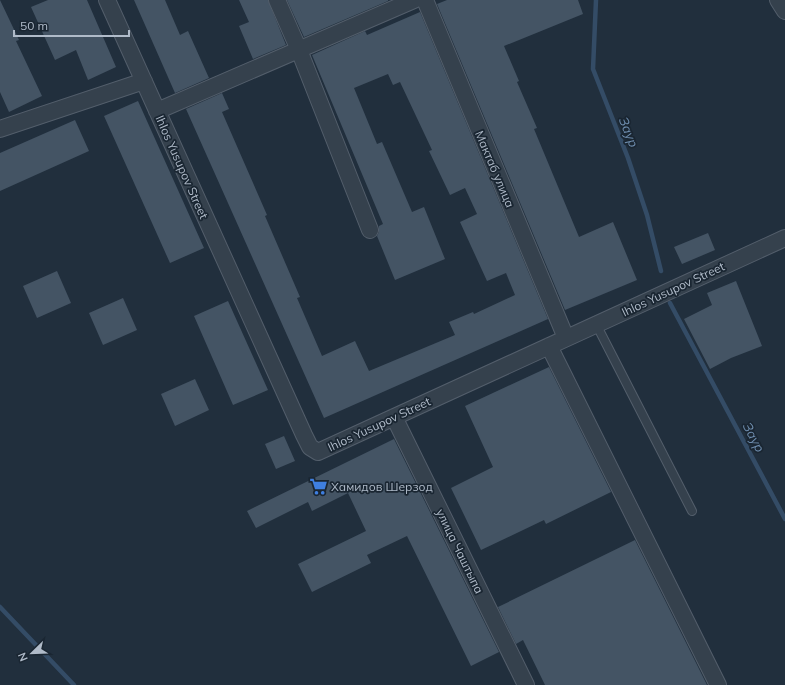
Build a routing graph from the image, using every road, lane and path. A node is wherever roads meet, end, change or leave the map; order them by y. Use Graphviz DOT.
graph roads {
  1 [pos="107,0"];
  2 [pos="277,0"];
  3 [pos="414,0"];
  4 [pos="424,0"];
  5 [pos="778,0"];
  6 [pos="785,11"];
  7 [pos="299,50"];
  8 [pos="144,81"];
  9 [pos="157,111"];
  10 [pos="0,129"];
  11 [pos="370,230"];
  12 [pos="785,238"];
  13 [pos="596,324"];
  14 [pos="566,338"];
  15 [pos="549,346"];
  16 [pos="394,417"];
  17 [pos="692,511"];
  18 [pos="526,685"];
  19 [pos="718,685"];
  1 -- 8 [label="street, Ihlos Yusupov Street"];
  2 -- 7 [label="street"];
  3 -- 7 [label="street"];
  4 -- 14 [label="street, Мактаб улица"];
  5 -- 6 [label="street"];
  7 -- 9 [label="street"];
  7 -- 11 [label="street"];
  8 -- 9 [label="street, Ihlos Yusupov Street"];
  8 -- 10 [label="street"];
  9 -- 16 [label="street, Ihlos Yusupov Street"];
  12 -- 13 [label="street, Ihlos Yusupov Street"];
  13 -- 14 [label="street, Ihlos Yusupov Street"];
  13 -- 17 [label="lane"];
  14 -- 15 [label="street, Ihlos Yusupov Street"];
  15 -- 16 [label="street, Ihlos Yusupov Street"];
  15 -- 19 [label="street"];
  16 -- 18 [label="street, улица Чаштыпа"];
}
